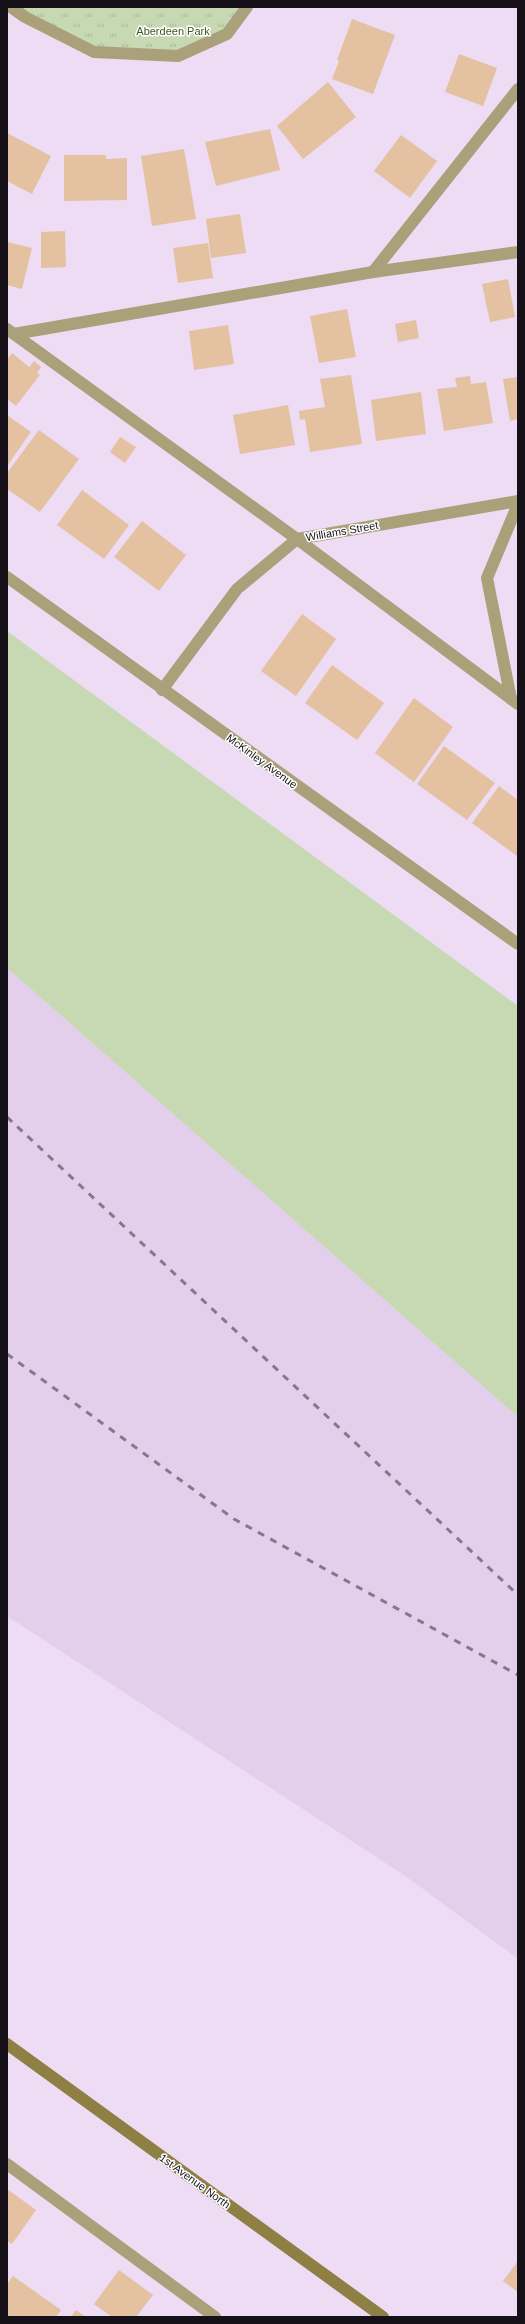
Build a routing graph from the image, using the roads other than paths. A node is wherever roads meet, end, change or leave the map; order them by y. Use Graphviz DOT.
graph roads {
  1 [pos="11,7"];
  2 [pos="247,7"];
  3 [pos="518,89"];
  4 [pos="518,252"];
  5 [pos="373,272"];
  6 [pos="10,332"];
  7 [pos="518,502"];
  8 [pos="297,539"];
  9 [pos="7,577"];
  10 [pos="162,690"];
  11 [pos="515,702"];
  12 [pos="518,944"];
  13 [pos="7,2044"];
  14 [pos="7,2164"];
  15 [pos="378,2315"];
  16 [pos="215,2317"];
  1 -- 2 [label="street"];
  3 -- 5 [label="street"];
  4 -- 5 [label="street"];
  5 -- 6 [label="street"];
  6 -- 8 [label="street"];
  7 -- 8 [label="street, Williams Street"];
  7 -- 11 [label="street"];
  8 -- 10 [label="street, Williams Street"];
  8 -- 11 [label="street"];
  9 -- 10 [label="street, McKinley Avenue"];
  10 -- 12 [label="street, McKinley Avenue"];
  13 -- 15 [label="main road, 1st Avenue North"];
  14 -- 16 [label="street"];
}
